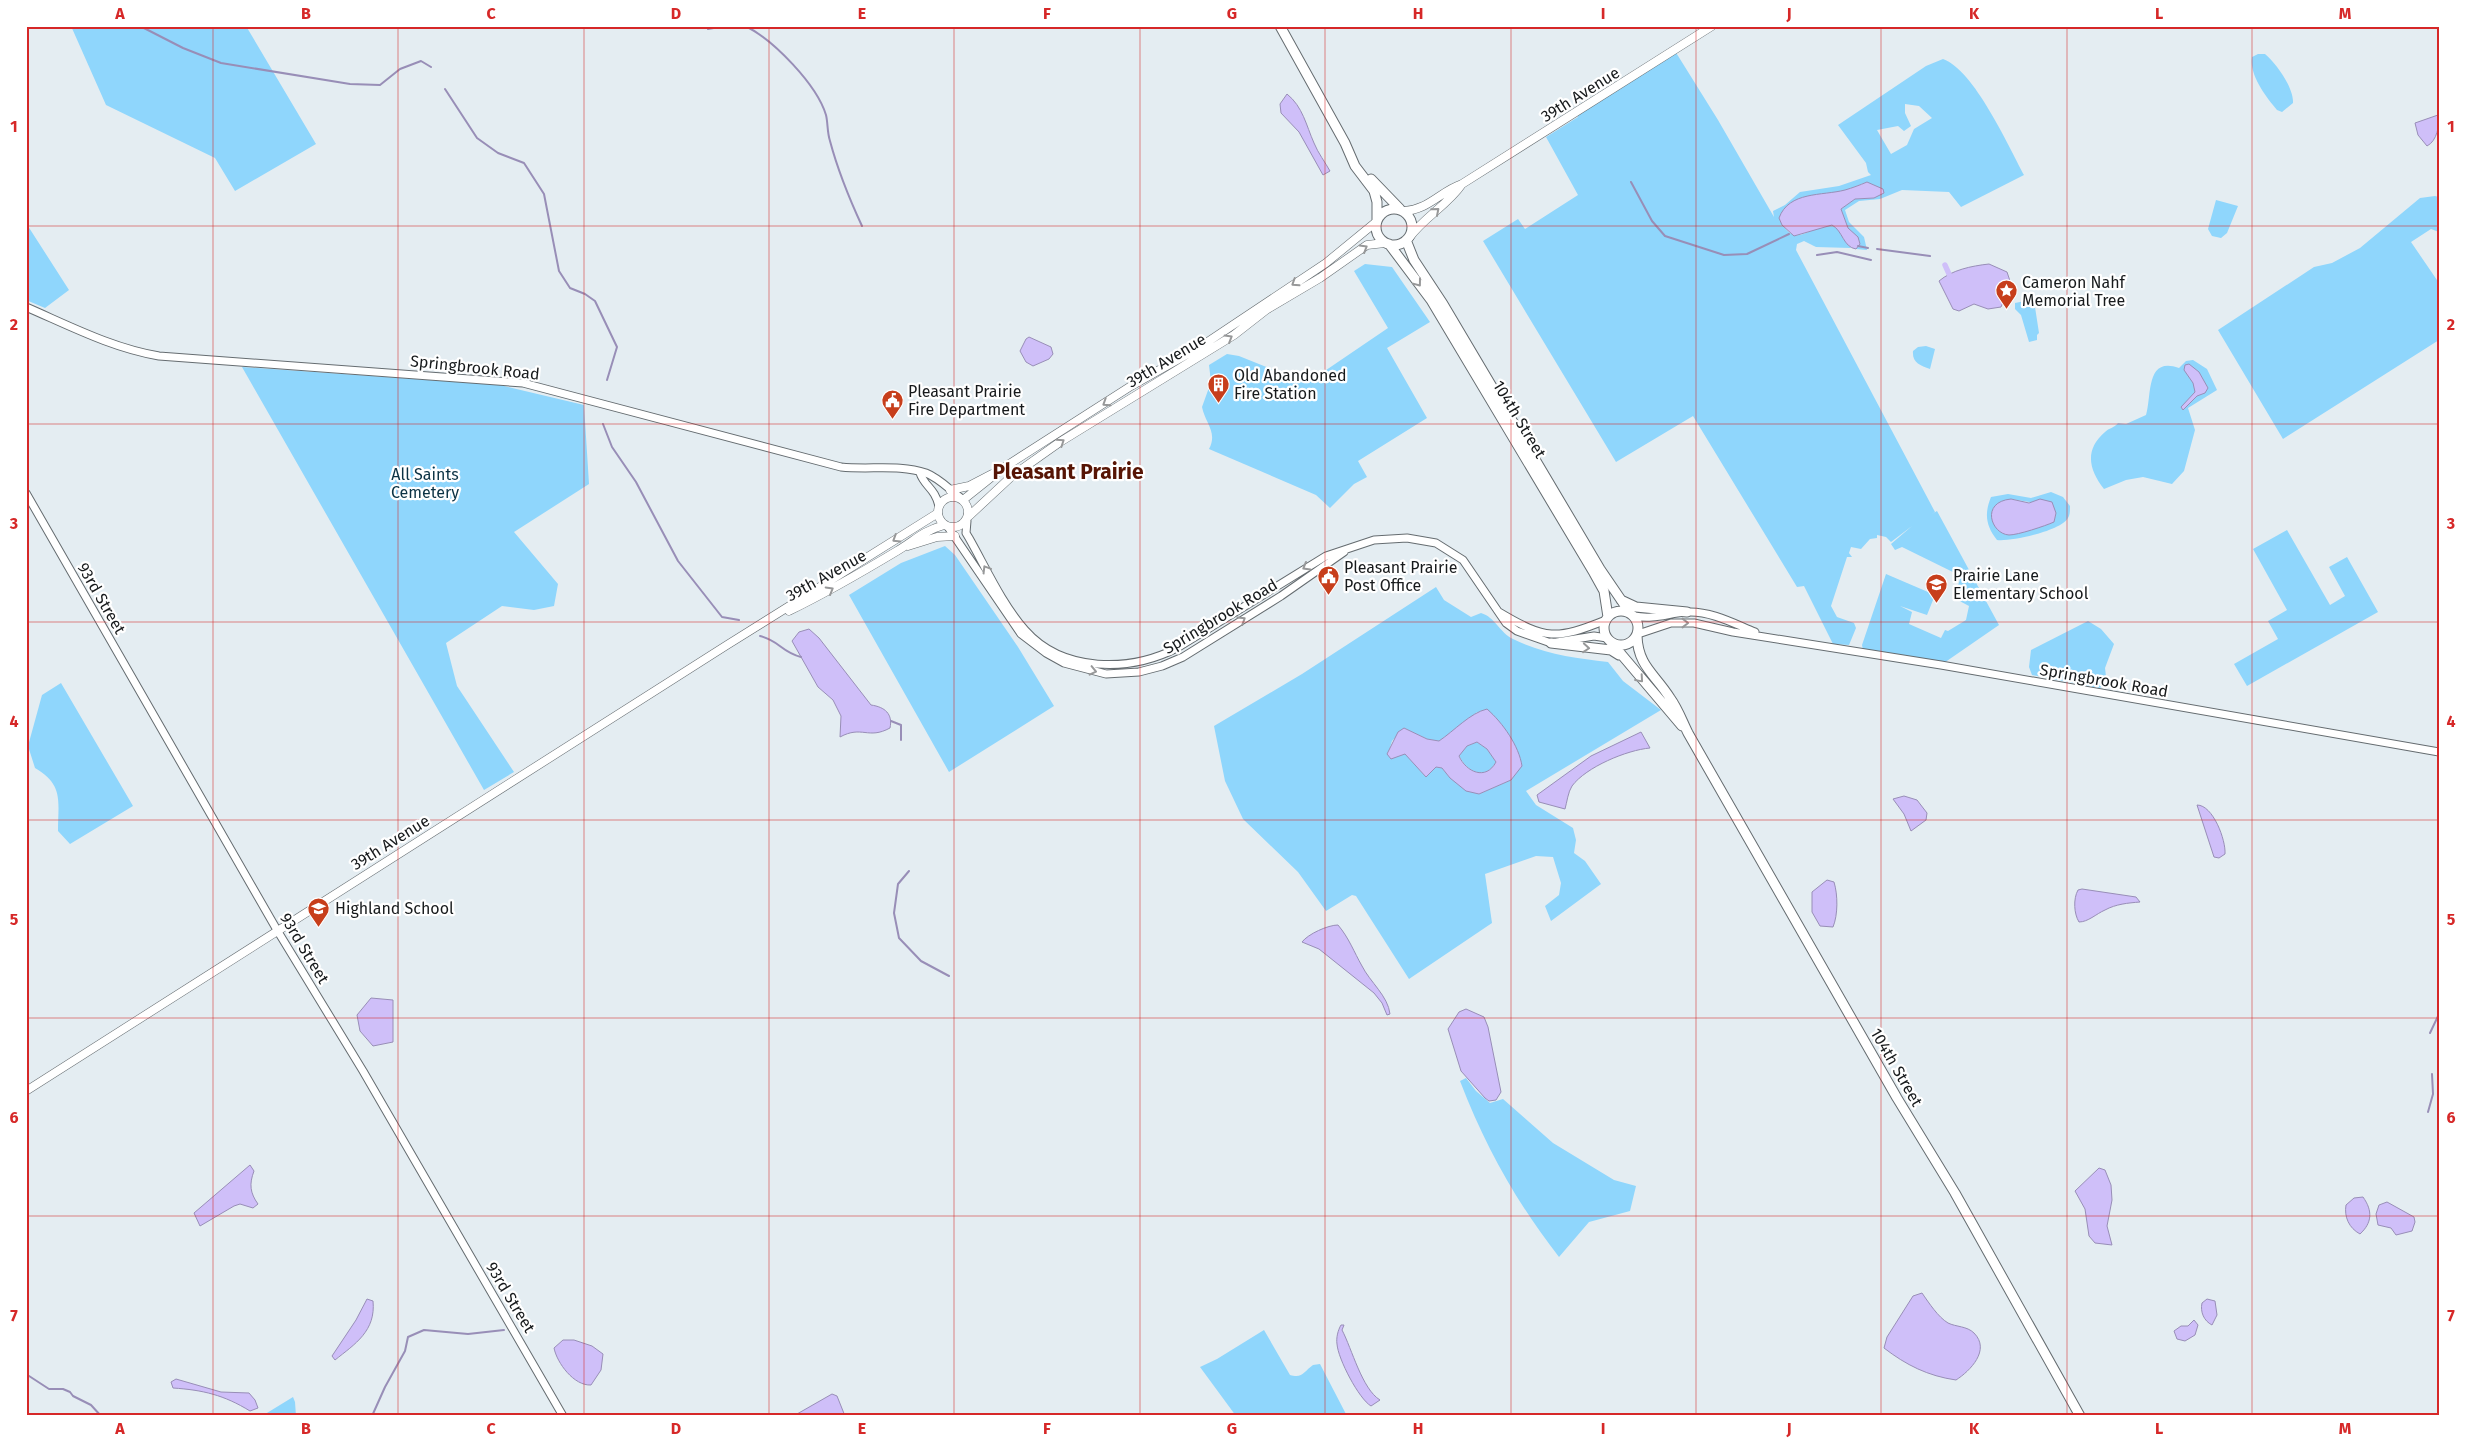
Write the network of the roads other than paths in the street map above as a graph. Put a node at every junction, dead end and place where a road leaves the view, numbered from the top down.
1 (1280, 26) edge
2 (1712, 26) edge
3 (1345, 143) junction
4 (1462, 184) junction
5 (1402, 210) junction
6 (1377, 221) junction
7 (1408, 239) junction
8 (1387, 243) junction
9 (1315, 270) junction
10 (1320, 278) junction
11 (26, 308) edge
12 (1003, 468) junction
13 (920, 473) junction
14 (950, 490) junction
15 (26, 493) edge
16 (962, 499) junction
17 (939, 510) junction
18 (968, 518) junction
19 (946, 526) junction
20 (955, 536) junction
21 (904, 547) junction
22 (1351, 548) junction
23 (1622, 600) junction
24 (1496, 611) junction
25 (1687, 612) junction
26 (1632, 614) junction
27 (770, 618) junction
28 (1607, 618) junction
29 (1637, 635) junction
30 (1765, 636) junction
31 (1609, 639) junction
32 (1551, 643) junction
33 (1620, 655) junction
34 (1688, 733) junction
35 (2439, 752) edge
36 (277, 930) junction
37 (26, 1091) edge
38 (563, 1416) edge
39 (2080, 1416) edge

1 - 3 main road
2 - 4 main road, 39th Avenue
3 - 5 main road
3 - 6 main road
4 - 5 main road, 39th Avenue
7 -> 4 main road, 39th Avenue
5 - 6 main road
5 - 7 main road
6 - 8 main road
6 - 9 main road, 39th Avenue
7 - 8 main road
7 - 23 main road, 104th Street
10 -> 8 main road, 39th Avenue
8 -> 28 main road, 104th Street
9 - 10 main road
9 -> 12 main road, 39th Avenue
18 -> 10 main road, 39th Avenue
11 - 13 street, Springbrook Road
12 - 14 main road
12 - 16 main road, 39th Avenue
13 - 14 street, Springbrook Road
13 - 17 street
14 - 16 street, Springbrook Road
15 - 36 street, 93rd Street
16 - 17 main road
16 - 18 main road
17 - 19 main road
17 -> 27 main road, 39th Avenue
18 - 19 main road
22 -> 18 street, Springbrook Road
19 - 20 street, Springbrook Road
19 - 21 main road, 39th Avenue
20 - 21 main road
20 -> 22 street, Springbrook Road
27 -> 21 main road, 39th Avenue
22 - 24 street, Springbrook Road
23 - 25 main road
23 - 26 main road, 104th Street
24 - 28 street, Springbrook Road
24 - 32 street, Springbrook Road
25 - 26 street, Springbrook Road
25 - 30 street, Springbrook Road
26 - 28 main road
26 - 29 main road
27 - 36 main road, 39th Avenue
28 - 31 main road
29 -> 30 street, Springbrook Road
29 - 31 main road
29 - 34 main road, 104th Street
30 - 35 street, Springbrook Road
31 - 32 street, Springbrook Road
31 - 33 main road, 104th Street
32 -> 33 main road
33 -> 34 main road, 104th Street
34 - 39 main road, 104th Street
36 - 37 main road, 39th Avenue
36 - 38 street, 93rd Street

